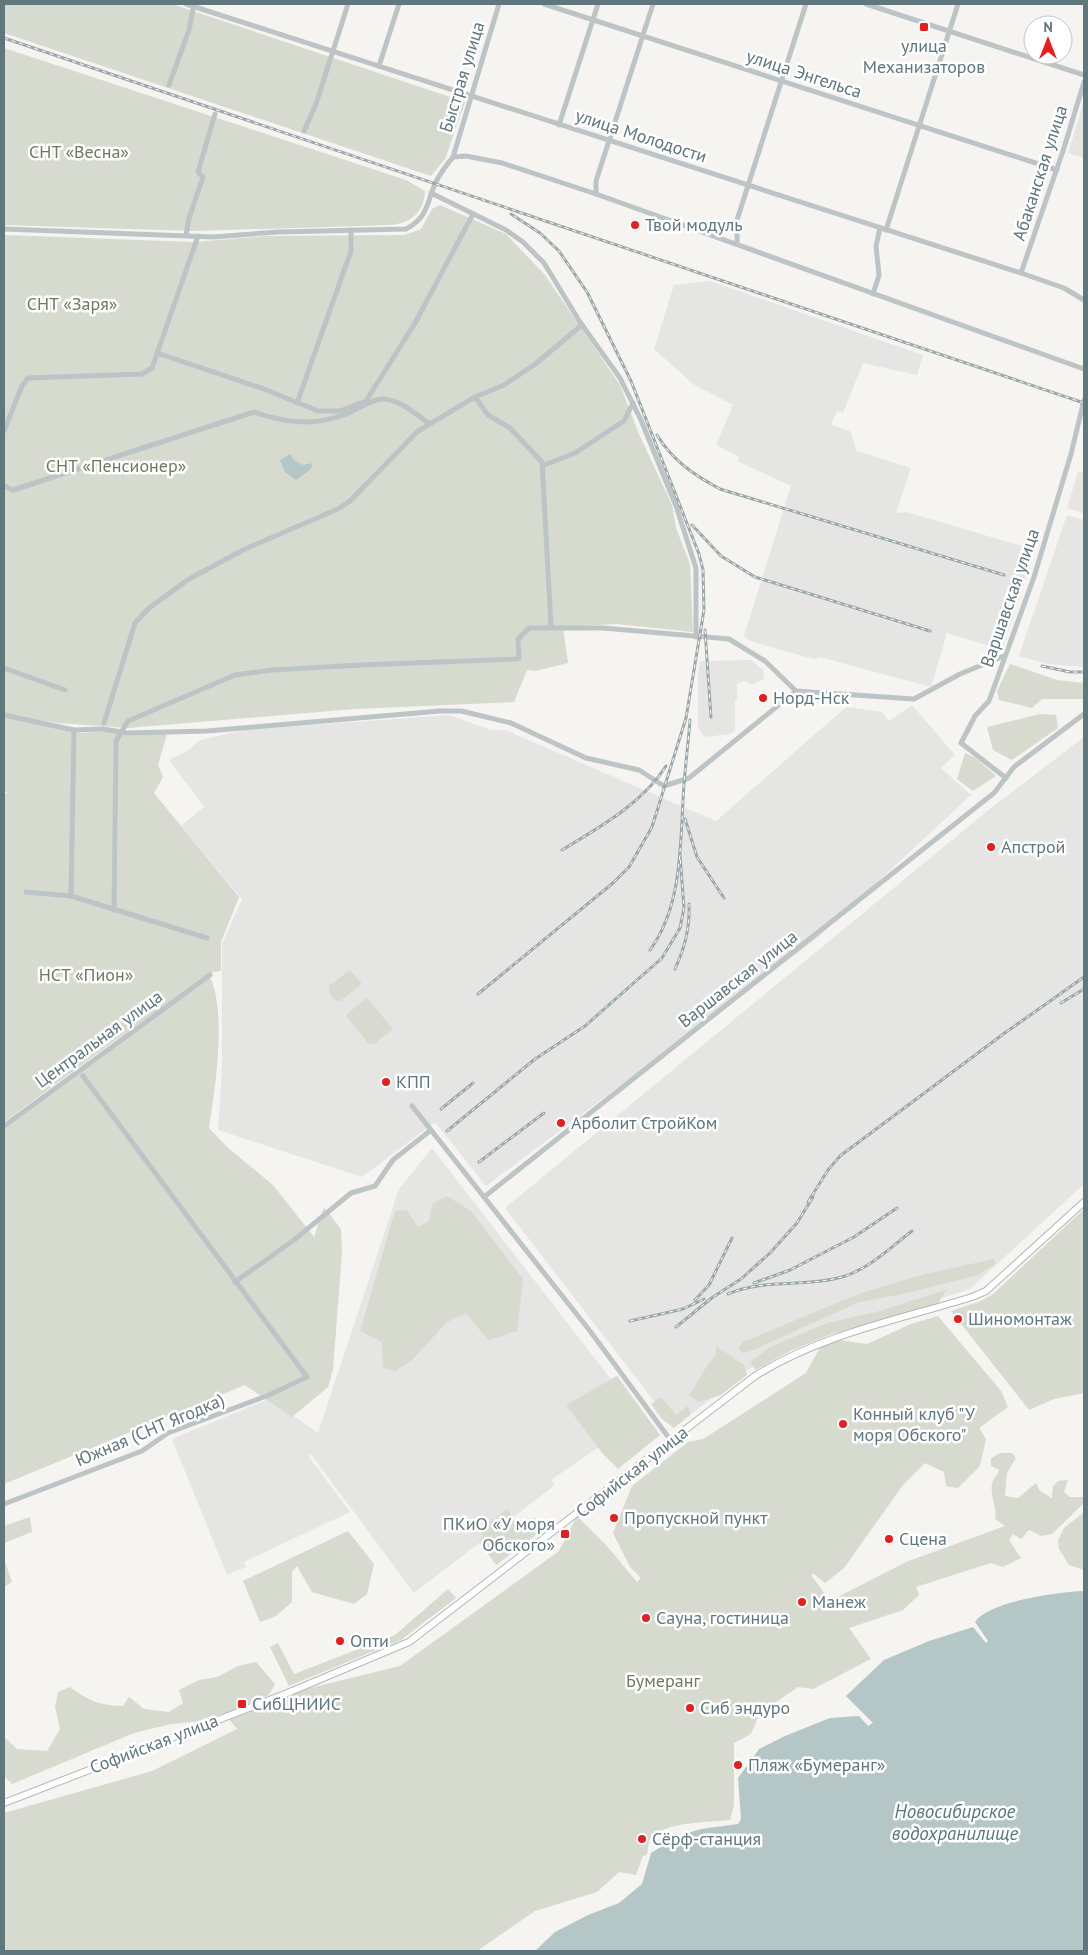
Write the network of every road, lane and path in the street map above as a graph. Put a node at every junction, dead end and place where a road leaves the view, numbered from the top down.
1 (186, 4) edge
2 (348, 4) edge
3 (399, 4) edge
4 (499, 4) edge
5 (544, 4) edge
6 (598, 4) edge
7 (653, 4) edge
8 (806, 4) edge
9 (866, 4) edge
10 (958, 4) edge
11 (194, 5) edge
12 (593, 20) junction
13 (949, 31) junction
14 (642, 36) junction
15 (333, 51) junction
16 (378, 66) junction
17 (1084, 75) edge
18 (781, 81) junction
19 (1084, 82) edge
20 (169, 86) dead end
21 (470, 96) junction
22 (215, 114) dead end
23 (559, 125) junction
24 (919, 125) junction
25 (304, 131) dead end
26 (609, 141) junction
27 (453, 157) junction
28 (1056, 170) junction
29 (747, 185) junction
30 (432, 193) junction
31 (596, 194) junction
32 (473, 214) junction
33 (4, 229) edge
34 (883, 229) junction
35 (350, 230) junction
36 (186, 235) junction
37 (198, 236) junction
38 (737, 244) junction
39 (1021, 273) junction
40 (873, 294) junction
41 (1084, 300) edge
42 (582, 324) junction
43 (157, 353) junction
44 (1084, 369) edge
45 (475, 397) junction
46 (1084, 400) edge
47 (298, 403) junction
48 (633, 403) junction
49 (428, 423) junction
50 (4, 431) edge
51 (542, 466) junction
52 (4, 486) edge
53 (550, 626) junction
54 (696, 636) junction
55 (1004, 656) junction
56 (4, 668) edge
57 (65, 690) dead end
58 (796, 691) junction
59 (1084, 714) edge
60 (4, 715) edge
61 (104, 723) dead end
62 (74, 730) junction
63 (121, 731) junction
64 (1006, 778) junction
65 (26, 892) dead end
66 (71, 896) junction
67 (114, 910) junction
68 (207, 938) dead end
69 (210, 975) dead end
70 (83, 1076) dead end
71 (412, 1106) dead end
72 (4, 1126) edge
73 (431, 1130) junction
74 (484, 1197) junction
75 (1084, 1202) edge
76 (235, 1282) junction
77 (672, 1442) junction
78 (4, 1504) edge
79 (4, 1803) edge

1 - 11 street, улица Молодости
2 - 15 street
3 - 16 street
4 - 21 street, Быстрая улица
5 - 12 street, улица Энгельса
6 - 12 street
7 - 14 street
8 - 18 street
9 - 13 street
10 - 13 street
11 - 15 street, улица Молодости
11 - 20 street
12 - 14 street, улица Энгельса
12 - 23 street
13 - 17 street
13 - 24 street
14 - 18 street, улица Энгельса
14 - 26 street
15 - 16 street, улица Молодости
15 - 25 street
16 - 21 street, улица Молодости
18 - 24 street, улица Энгельса
18 - 29 street
19 - 28 street, Абаканская улица
21 - 23 street, улица Молодости
21 - 27 street, Быстрая улица
22 - 36 street
23 - 26 street, улица Молодости
24 - 28 street, улица Энгельса
24 - 34 street
26 - 29 street, улица Молодости
26 - 31 street
27 - 30 street, Быстрая улица
27 - 31 street
28 - 39 street, Абаканская улица
29 - 34 street, улица Молодости
29 - 38 street
30 - 32 street
30 - 35 street, Быстрая улица
31 - 38 street
32 - 42 street
32 - 47 street
33 - 36 street, Быстрая улица
34 - 39 street, улица Молодости
34 - 40 street
35 - 37 street, Быстрая улица
35 - 47 street
36 - 37 street, Быстрая улица
37 - 43 street
38 - 40 street
39 - 41 street, улица Молодости
40 - 44 street
42 - 45 street
42 - 48 street
43 - 47 street
43 - 50 street
45 - 49 street
45 - 51 street
46 - 55 street, Варшавская улица
48 - 51 street
48 - 54 street
49 - 52 street
49 - 61 street
51 - 53 street
53 - 54 street
53 - 63 street
54 - 58 street
55 - 58 street
55 - 64 street, Варшавская улица
56 - 57 street
58 - 63 street
59 - 64 street, Варшавская улица
60 - 62 street
62 - 63 street
62 - 66 street
63 - 67 street
64 - 74 street, Варшавская улица
65 - 66 street
66 - 67 street
67 - 68 street
69 - 72 street, Центральная улица
70 - 76 street
71 - 73 street
73 - 74 street
73 - 76 street
74 - 77 street
75 - 77 main road, Софийская улица
76 - 78 street, Южная (СНТ Ягодка)
77 - 79 main road, Софийская улица

